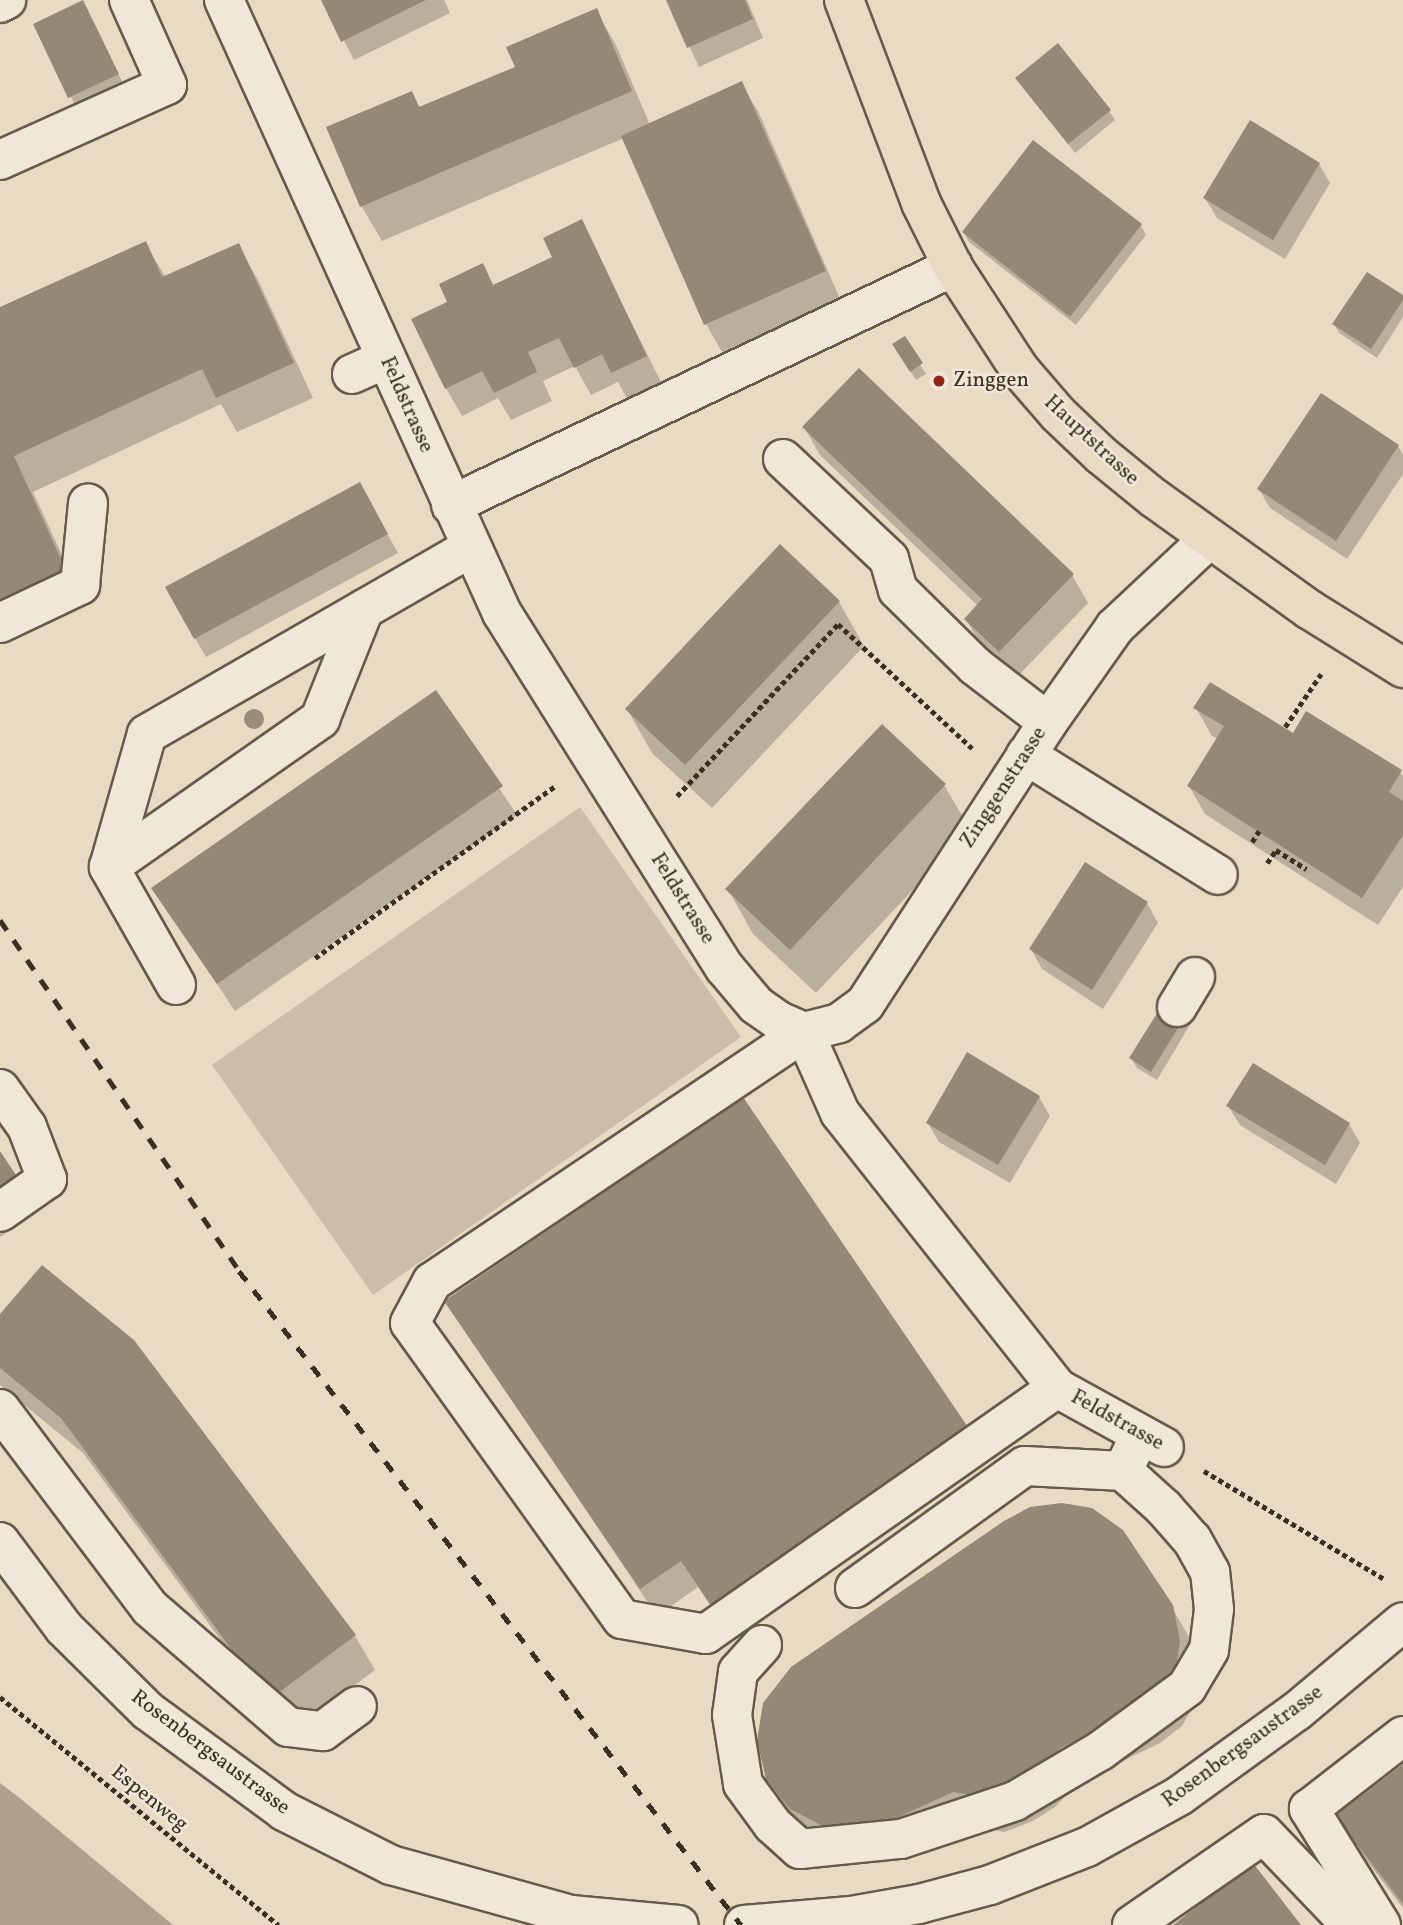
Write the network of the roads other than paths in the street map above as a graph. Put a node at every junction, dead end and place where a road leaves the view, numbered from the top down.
1 (6, 0) edge
2 (129, 0) edge
3 (224, 0) edge
4 (844, 0) edge
5 (0, 3) edge
6 (0, 160) edge
7 (953, 267) junction
8 (783, 459) dead end
9 (88, 503) dead end
10 (452, 505) junction
11 (1209, 539) junction
12 (471, 548) junction
13 (364, 609) junction
14 (0, 623) edge
15 (1403, 668) edge
16 (1048, 722) junction
17 (1018, 768) junction
18 (109, 867) junction
19 (1218, 875) dead end
20 (176, 985) dead end
21 (804, 1032) junction
22 (0, 1089) edge
23 (0, 1212) edge
24 (1057, 1388) junction
25 (0, 1409) edge
26 (1123, 1471) junction
27 (0, 1542) edge
28 (855, 1588) dead end
29 (1403, 1622) edge
30 (762, 1645) dead end
31 (357, 1706) dead end
32 (1403, 1737) edge
33 (679, 1925) edge
34 (744, 1925) edge
35 (1132, 1925) edge
36 (1351, 1925) edge
37 (1381, 1925) edge

1 - 5 street
2 - 6 street
3 - 10 street, Feldstrasse
4 - 7 main road, Hauptstrasse
7 - 10 street
7 - 11 main road, Hauptstrasse
8 - 16 street
9 - 14 street
10 - 12 street, Feldstrasse
11 - 15 main road, Hauptstrasse
11 - 16 street, Zinggenstrasse
12 - 13 street
12 - 21 street, Feldstrasse
13 - 18 street
13 - 18 street
16 - 17 street, Zinggenstrasse
17 - 19 street
17 - 21 street, Zinggenstrasse
18 - 20 street
21 - 24 street, Feldstrasse
21 - 24 street, Zinggenstrasse
22 - 23 street
24 - 26 street, Feldstrasse
25 - 31 street
26 - 28 street
26 - 30 street
27 - 33 street, Rosenbergsaustrasse
29 - 34 street, Rosenbergsaustrasse
32 - 37 street
35 - 36 street

